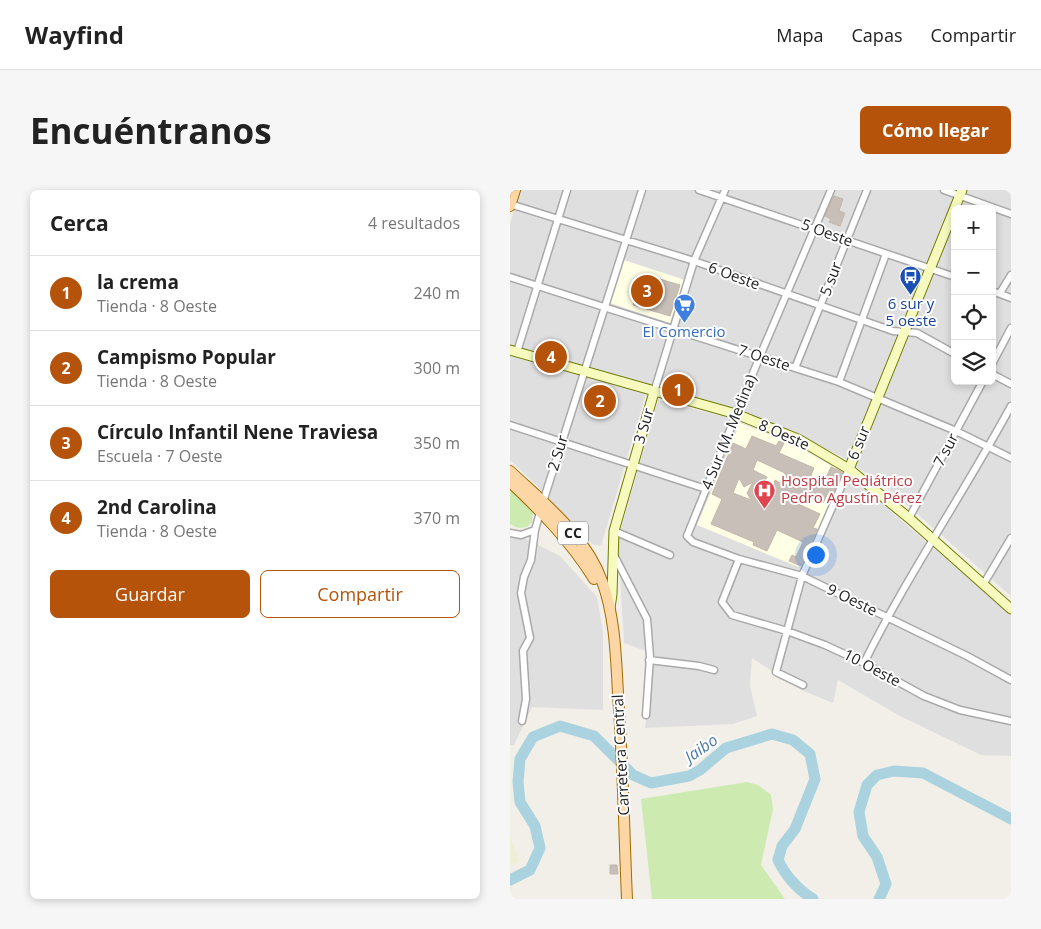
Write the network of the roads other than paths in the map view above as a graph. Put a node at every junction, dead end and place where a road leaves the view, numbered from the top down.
1 (515, 190) edge
2 (567, 190) edge
3 (642, 190) edge
4 (699, 190) edge
5 (725, 190) edge
6 (830, 190) edge
7 (867, 190) edge
8 (944, 190) edge
9 (961, 193) edge
10 (721, 198) junction
11 (510, 204) edge
12 (1011, 214) edge
13 (558, 218) junction
14 (814, 228) junction
15 (626, 239) junction
16 (846, 240) junction
17 (886, 254) junction
18 (694, 261) junction
19 (930, 268) junction
20 (1011, 275) edge
21 (951, 276) edge
22 (510, 277) edge
23 (537, 286) junction
24 (996, 292) edge
25 (1000, 294) junction
26 (786, 295) junction
27 (1011, 298) edge
28 (821, 306) junction
29 (604, 307) junction
30 (862, 320) junction
31 (1011, 328) edge
32 (673, 329) junction
33 (904, 331) junction
34 (513, 351) edge
35 (951, 352) edge
36 (760, 356) junction
37 (996, 356) edge
38 (795, 368) junction
39 (584, 371) junction
40 (996, 376) edge
41 (839, 382) junction
42 (1011, 384) edge
43 (981, 385) edge
44 (654, 392) junction
45 (878, 397) junction
46 (1011, 406) edge
47 (736, 414) junction
48 (510, 425) edge
49 (956, 431) junction
50 (562, 442) junction
51 (988, 448) junction
52 (1011, 458) edge
53 (632, 464) junction
54 (849, 468) junction
55 (510, 471) edge
56 (510, 482) edge
57 (706, 489) junction
58 (541, 506) junction
59 (909, 518) junction
60 (535, 530) junction
61 (614, 531) junction
62 (510, 533) edge
63 (687, 536) joint
64 (1011, 538) edge
65 (933, 539) junction
66 (613, 554) junction
67 (670, 555) dead end
68 (739, 559) junction
69 (802, 576) junction
70 (983, 585) junction
71 (1011, 609) edge
72 (609, 612) junction
73 (887, 617) junction
74 (787, 631) junction
75 (650, 660) junction
76 (864, 663) junction
77 (714, 670) dead end
78 (1011, 680) edge
79 (803, 685) dead end
80 (646, 715) dead end
81 (522, 721) dead end
82 (1011, 721) edge
83 (627, 899) edge

1 - 11 main road
2 - 13 street
3 - 15 street, 2 Sur
4 - 10 street, 5 Oeste
5 - 10 street, 3 Sur
6 - 14 street, 4 Sur (M. Medina)
7 - 16 street, 5 sur
8 - 9 street
9 - 12 street
9 - 19 main road, 6 sur
10 - 14 street, 5 Oeste
10 - 18 street, 3 Sur
11 - 13 street, 6 Oeste
13 - 15 street, 6 Oeste
13 - 23 street
14 - 16 street, 5 Oeste
14 - 26 street, 4 Sur (M. Medina)
15 - 18 street, 6 Oeste
15 - 29 street, 2 Sur
16 - 17 street, 5 Oeste
16 - 28 street, 5 sur
17 - 19 street, 5 Oeste
17 - 30 street
18 - 26 street, 6 Oeste
18 - 32 street, 3 Sur
19 - 21 street, 5 Oeste
19 - 33 main road, 6 sur
20 - 25 street
22 - 23 street, 7 Oeste
23 - 29 street, 7 Oeste
23 - 34 street
24 - 25 street
25 - 27 street
26 - 28 street, 6 Oeste
26 - 36 street, 4 Sur (M. Medina)
28 - 30 street, 6 Oeste
28 - 38 street, 5 sur
29 - 32 street, 7 Oeste
29 - 39 street, 2 Sur
30 - 33 street, 6 Oeste
30 - 41 street
31 - 37 street
32 - 36 street, 7 Oeste
32 - 44 street, 3 Sur
33 - 35 street, 6 Oeste
33 - 45 main road, 6 sur
34 - 39 main road, 8 Oeste
36 - 38 street, 7 Oeste
36 - 47 street, 4 Sur (M. Medina)
38 - 41 street, 7 Oeste
39 - 44 main road, 8 Oeste
39 - 50 street, 2 Sur
40 - 42 street
41 - 45 street, 7 Oeste
43 - 49 street, 7 sur
44 - 47 main road, 8 Oeste
44 - 53 main road, 3 Sur
45 - 49 street, 7 Oeste
45 - 54 main road, 6 sur
46 - 51 street
47 - 54 main road, 8 Oeste
47 - 57 street, 4 Sur (M. Medina)
48 - 50 street
49 - 51 street, 7 Oeste
49 - 59 street, 7 sur
50 - 53 street
50 - 58 street, 2 Sur
51 - 52 street, 7 Oeste
51 - 65 street
53 - 57 street
53 - 61 main road, 3 Sur
54 - 59 main road, 8 Oeste
54 - 69 street, 6 sur
55 - 58 main road, Carretera Central / CC
56 - 58 main road, Carretera Central / CC
57 - 63 street, 4 Sur (M. Medina)
58 - 60 street, 2 Sur
58 - 72 main road, Carretera Central / CC
59 - 65 main road, 8 Oeste
60 - 62 street
60 - 81 street, 2 Sur
61 - 66 main road, 3 Sur
61 - 67 street
63 - 68 street, 9 Oeste
64 - 70 street
65 - 70 main road, 8 Oeste
65 - 73 street
66 - 72 main road, 3 Sur
66 - 75 street
68 - 69 street, 9 Oeste
68 - 74 street, 10 Oeste
69 - 73 street, 9 Oeste
69 - 74 street, 6 sur
70 - 71 main road, 8 Oeste
72 - 83 main road, Carretera Central / CC
73 - 76 street
73 - 78 street, 9 Oeste
74 - 76 street, 10 Oeste
74 - 79 street, 6 sur
75 - 77 street
75 - 80 street
76 - 82 street, 10 Oeste

